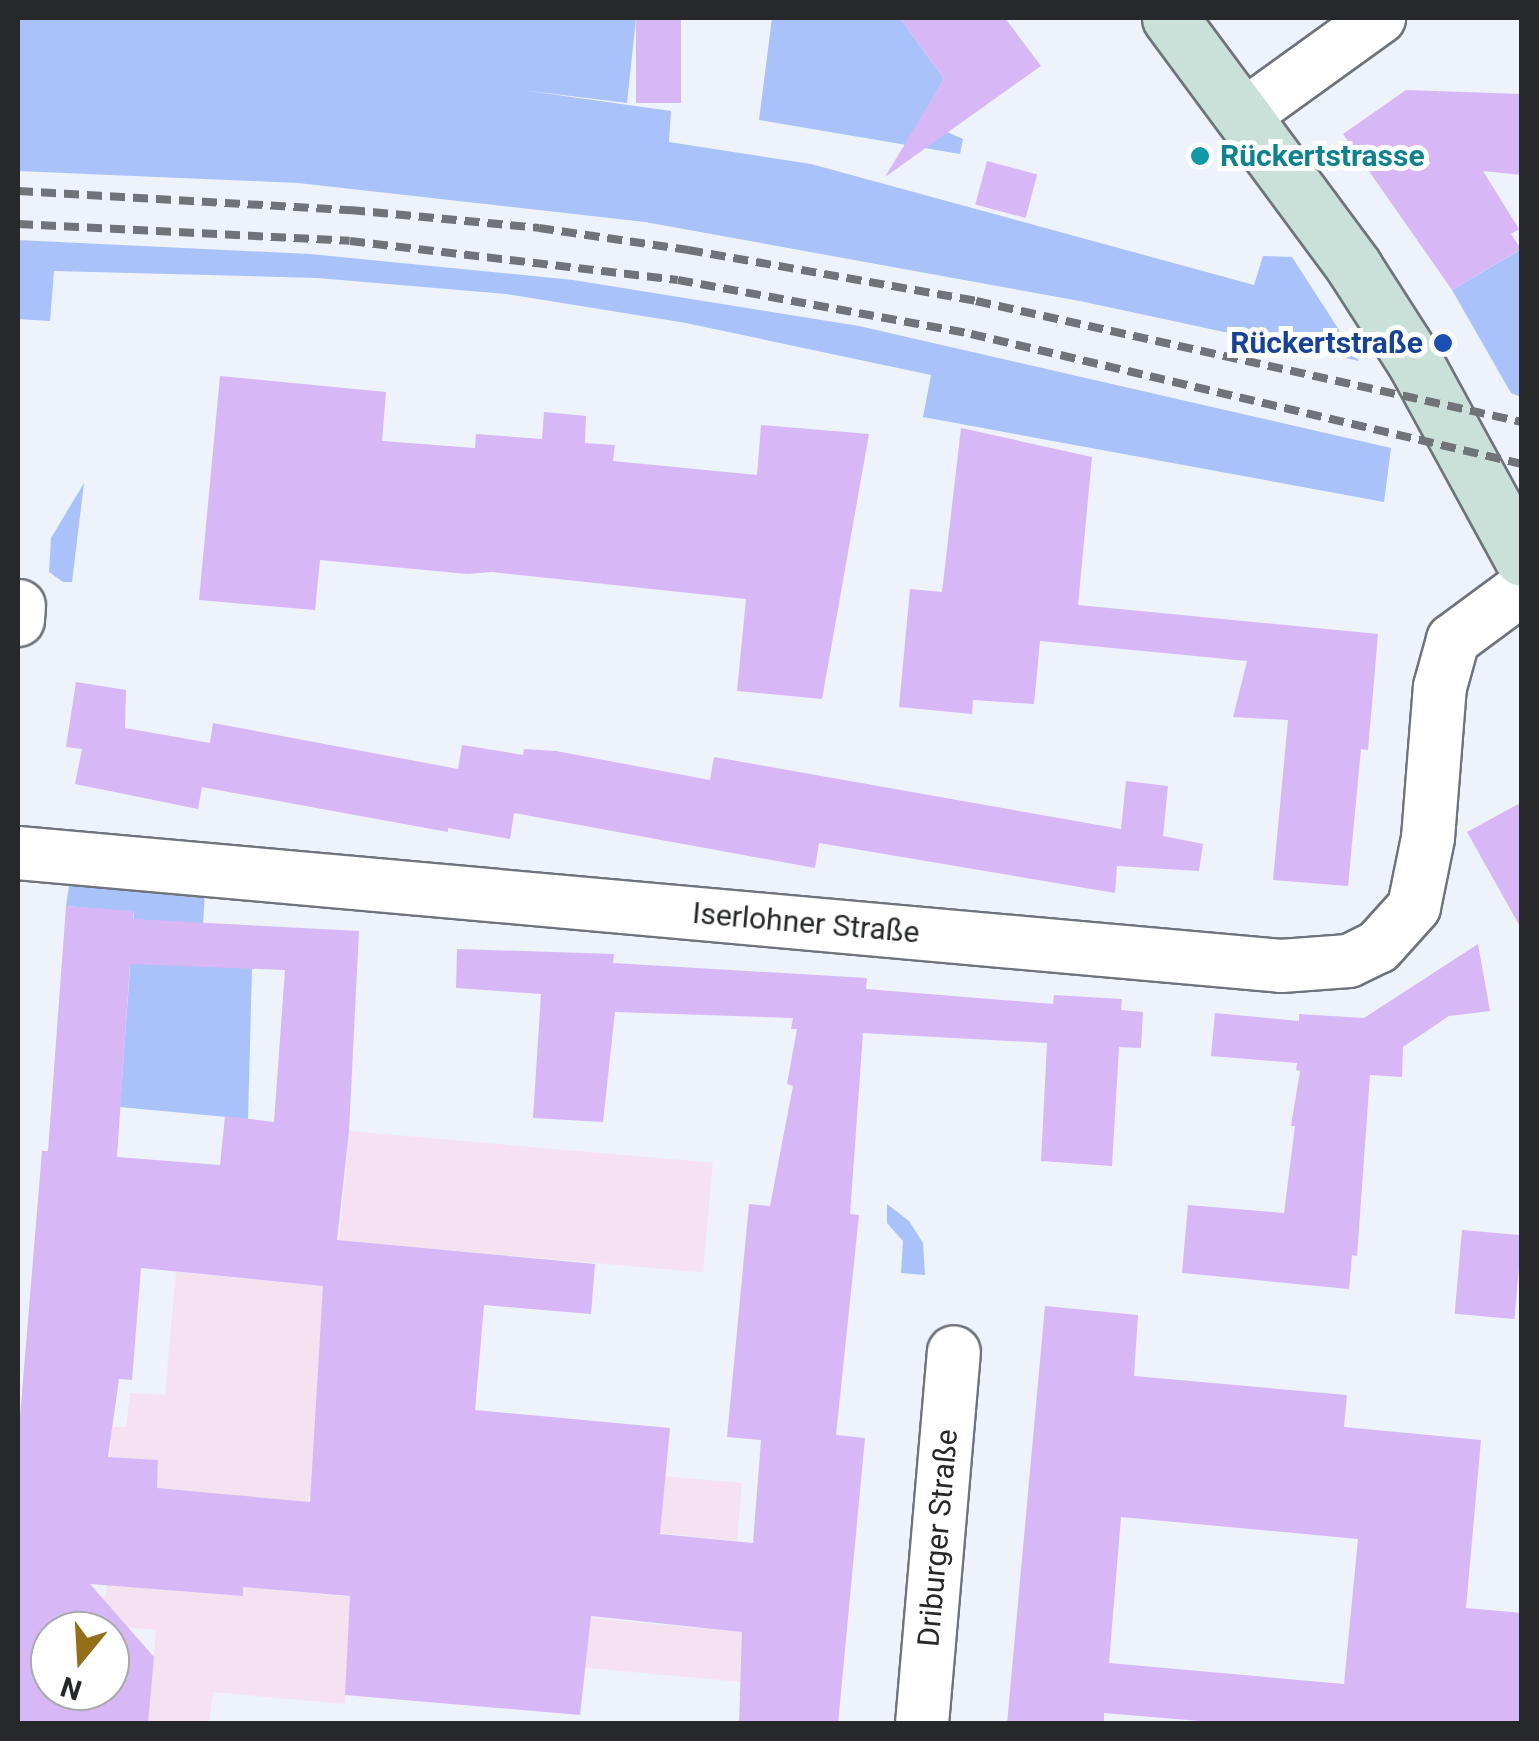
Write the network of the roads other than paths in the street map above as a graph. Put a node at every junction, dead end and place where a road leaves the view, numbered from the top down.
1 (1170, 18) edge
2 (1379, 18) edge
3 (1243, 116) junction
4 (1522, 558) edge
5 (1522, 589) edge
6 (19, 606) edge
7 (18, 620) edge
8 (18, 853) edge
9 (954, 1352) dead end
10 (922, 1724) edge

1 - 3 main road
2 - 3 street
3 - 4 main road
5 - 8 street, Iserlohner Straße
6 - 7 street
9 - 10 street, Driburger Straße

